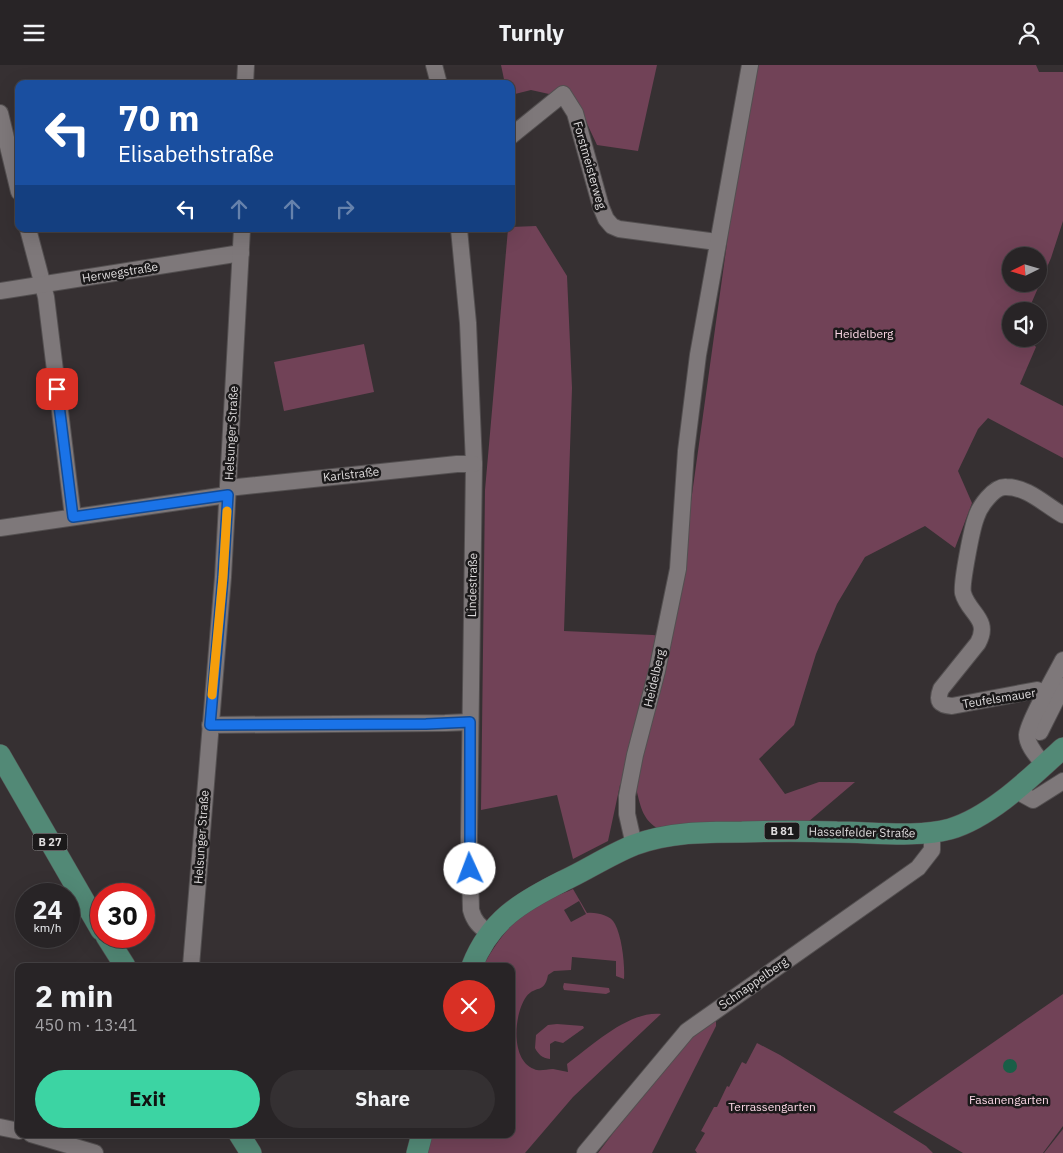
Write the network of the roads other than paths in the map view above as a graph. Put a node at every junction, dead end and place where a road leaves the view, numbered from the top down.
1 (246, 65) edge
2 (434, 65) edge
3 (750, 65) edge
4 (245, 80) edge
5 (438, 80) edge
6 (0, 113) edge
7 (515, 133) edge
8 (15, 175) edge
9 (29, 232) edge
10 (242, 232) edge
11 (459, 232) edge
12 (717, 242) junction
13 (241, 253) junction
14 (42, 284) junction
15 (0, 291) edge
16 (474, 464) junction
17 (228, 491) junction
18 (1063, 515) edge
19 (73, 517) junction
20 (0, 528) edge
21 (1063, 660) edge
22 (1063, 686) edge
23 (1045, 694) junction
24 (470, 722) junction
25 (210, 725) junction
26 (1031, 747) junction
27 (1063, 748) edge
28 (0, 755) edge
29 (1044, 765) junction
30 (1063, 781) edge
31 (1015, 790) junction
32 (932, 833) junction
33 (634, 845) junction
34 (90, 911) edge
35 (489, 933) junction
36 (114, 948) edge
37 (123, 963) edge
38 (191, 963) edge
39 (473, 963) edge
40 (0, 1127) edge
41 (15, 1130) edge
42 (45, 1138) edge
43 (242, 1138) edge
44 (421, 1138) edge
45 (95, 1153) edge
46 (251, 1153) edge
47 (417, 1153) edge
48 (585, 1153) edge

1 - 4 street
2 - 5 street
3 - 12 street, Heidelberg
6 - 8 street
7 - 12 street, Forstmeisterweg
9 - 14 street
10 - 13 street, Helsunger Straße
11 - 16 street, Lindestraße
12 - 33 street, Heidelberg
13 - 14 street, Herwegstraße
13 - 17 street, Helsunger Straße
14 - 15 street, Herwegstraße
14 - 19 street
16 - 17 street, Karlstraße
16 - 24 street, Lindestraße
17 - 19 street, Karlstraße
17 - 25 street, Helsunger Straße
18 - 23 street, Teufelsmauer
19 - 20 street, Karlstraße
21 - 23 street, Teufelsmauer
22 - 26 street
23 - 26 street, Teufelsmauer
24 - 25 street
24 - 35 street, Lindestraße
25 - 38 street, Helsunger Straße
26 - 29 street
27 - 29 main road, Hasselfelder Straße / B 81
28 - 34 main road, B 27
29 - 31 main road, Hasselfelder Straße / B 81
30 - 31 street
31 - 32 main road, Hasselfelder Straße / B 81
32 - 33 main road, Hasselfelder Straße / B 81
32 - 48 street, Schnappelberg
33 - 35 main road, Hasselfelder Straße / B 81
35 - 39 main road, Hasselfelder Straße / B 81
36 - 37 main road
40 - 41 street
42 - 45 street
43 - 46 main road
44 - 47 main road

